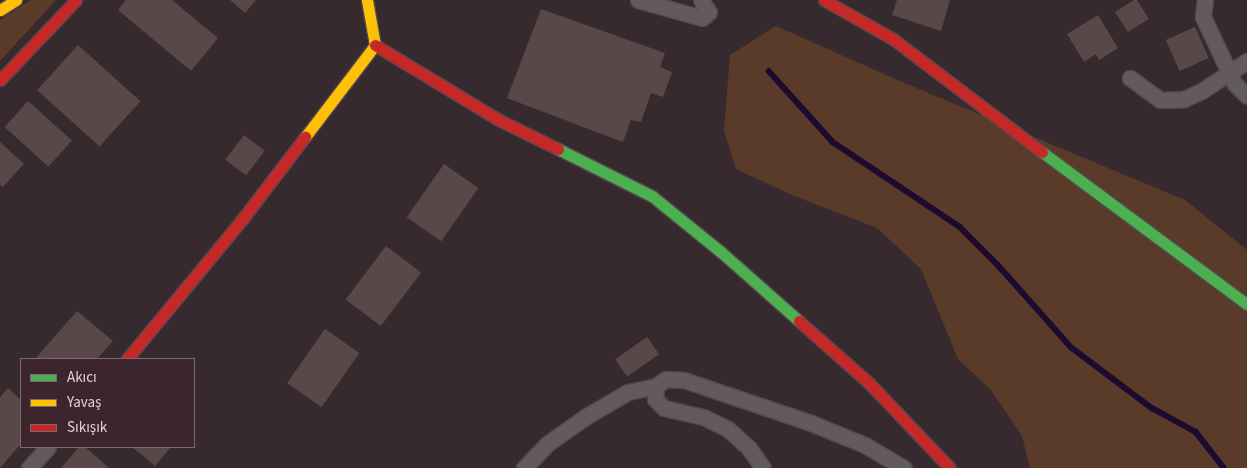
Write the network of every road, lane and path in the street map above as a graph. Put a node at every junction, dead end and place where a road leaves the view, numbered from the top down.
1 (16, 0) edge
2 (76, 0) edge
3 (367, 0) edge
4 (638, 0) edge
5 (701, 0) edge
6 (824, 0) edge
7 (1205, 0) edge
8 (0, 10) edge
9 (375, 45) junction
10 (1247, 61) edge
11 (1229, 71) junction
12 (1130, 78) dead end
13 (0, 80) edge
14 (1247, 96) edge
15 (1247, 304) edge
16 (128, 358) edge
17 (656, 386) junction
18 (47, 448) edge
19 (29, 468) edge
20 (524, 468) edge
21 (763, 468) edge
22 (904, 468) edge
23 (950, 468) edge

1 - 8 main road
2 - 13 main road
3 - 9 main road
4 - 5 street
6 - 15 main road
7 - 11 street
9 - 16 main road
9 - 23 main road
10 - 11 street
11 - 12 street
11 - 14 street
17 - 20 street
17 - 21 street
17 - 22 street
18 - 19 street

